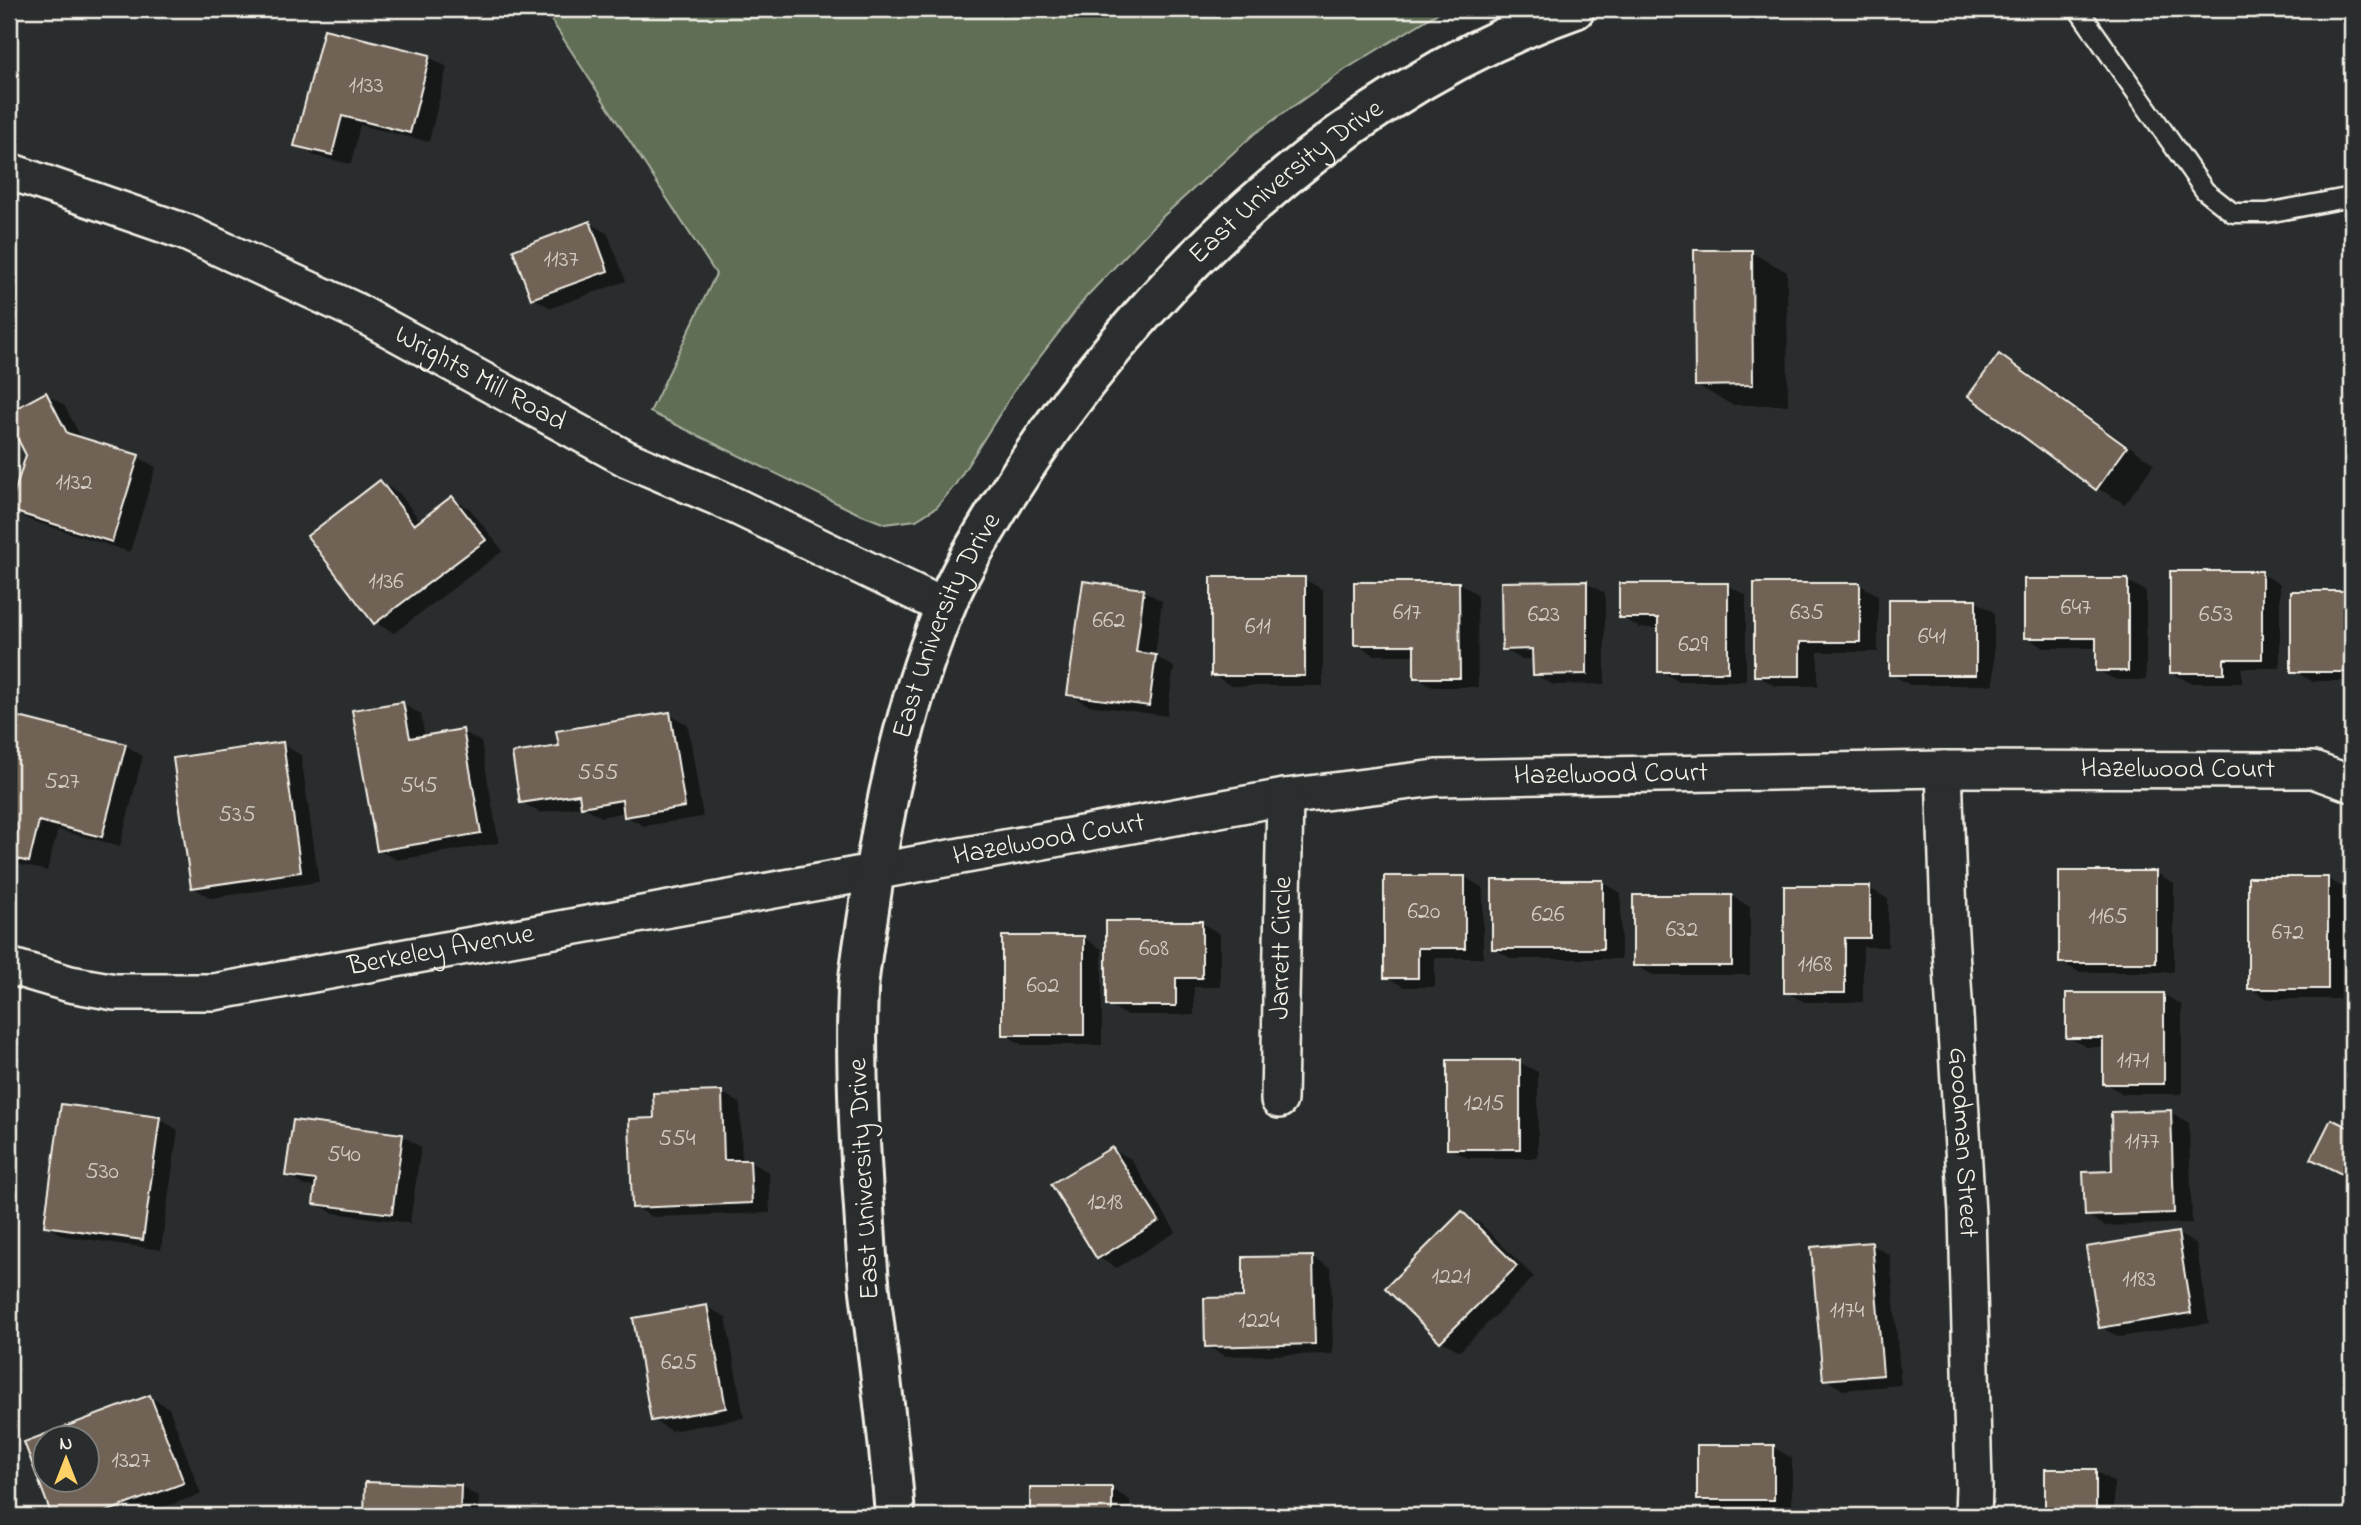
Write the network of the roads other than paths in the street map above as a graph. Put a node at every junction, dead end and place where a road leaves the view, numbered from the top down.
1 (2078, 9) edge
2 (1564, 10) edge
3 (9, 171) edge
4 (2352, 197) edge
5 (945, 607) junction
6 (1944, 769) junction
7 (2352, 784) edge
8 (1285, 797) junction
9 (874, 872) junction
10 (9, 966) edge
11 (1279, 1100) dead end
12 (895, 1516) edge
13 (1973, 1516) edge

1 - 4 lane
2 - 5 main road, East University Drive
3 - 5 street, Wrights Mill Road
5 - 9 main road, East University Drive
6 - 7 street, Hazelwood Court
6 - 8 street, Hazelwood Court
6 - 13 street, Goodman Street
8 - 9 street, Hazelwood Court
8 - 11 street, Jarrett Circle
9 - 10 street, Berkeley Avenue
9 - 12 main road, East University Drive

